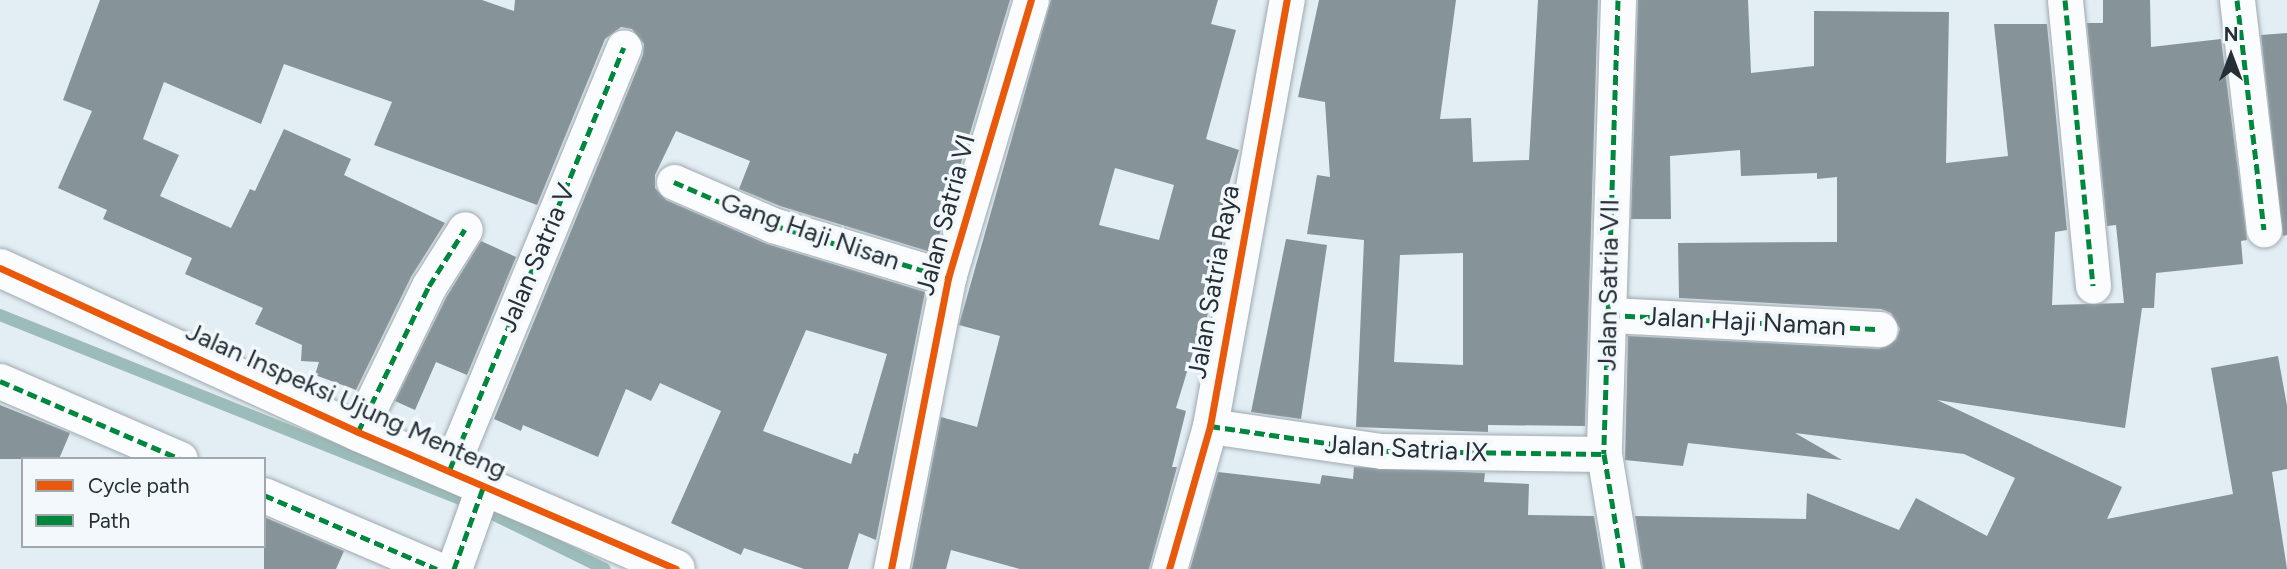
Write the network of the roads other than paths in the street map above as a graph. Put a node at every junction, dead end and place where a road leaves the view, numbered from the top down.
1 (1031, 0) edge
2 (1287, 0) edge
3 (1618, 0) edge
4 (2065, 0) edge
5 (2237, 0) edge
6 (624, 47) dead end
7 (674, 182) dead end
8 (465, 229) dead end
9 (2264, 229) dead end
10 (0, 268) edge
11 (948, 278) junction
12 (2093, 286) dead end
13 (1610, 315) junction
14 (1880, 329) dead end
15 (0, 381) edge
16 (1210, 426) junction
17 (358, 432) junction
18 (1604, 454) junction
19 (175, 457) edge
20 (450, 469) junction
21 (266, 496) edge
22 (480, 498) junction
23 (450, 566) edge
24 (676, 569) edge
25 (891, 569) edge
26 (1168, 569) edge
27 (1623, 569) edge

1 - 11 street, Jalan Satria VI
2 - 16 street, Jalan Satria Raya
3 - 13 street, Jalan Satria VII
4 - 12 street
5 - 9 street
6 - 20 street, Jalan Satria V
7 - 11 street, Gang Haji Nisan
8 - 17 street
10 - 17 street, Jalan Inspeksi Ujung Menteng
11 - 25 street, Jalan Satria VI
13 - 14 street, Jalan Haji Naman
13 - 18 street, Jalan Satria VII
15 - 19 street
16 - 18 street, Jalan Satria IX
16 - 26 street, Jalan Satria Raya
17 - 20 street, Jalan Inspeksi Ujung Menteng
18 - 27 street, Jalan Satria VII
20 - 22 street, Jalan Inspeksi Ujung Menteng
21 - 23 street
22 - 23 street
22 - 24 street, Jalan Inspeksi Ujung Menteng

